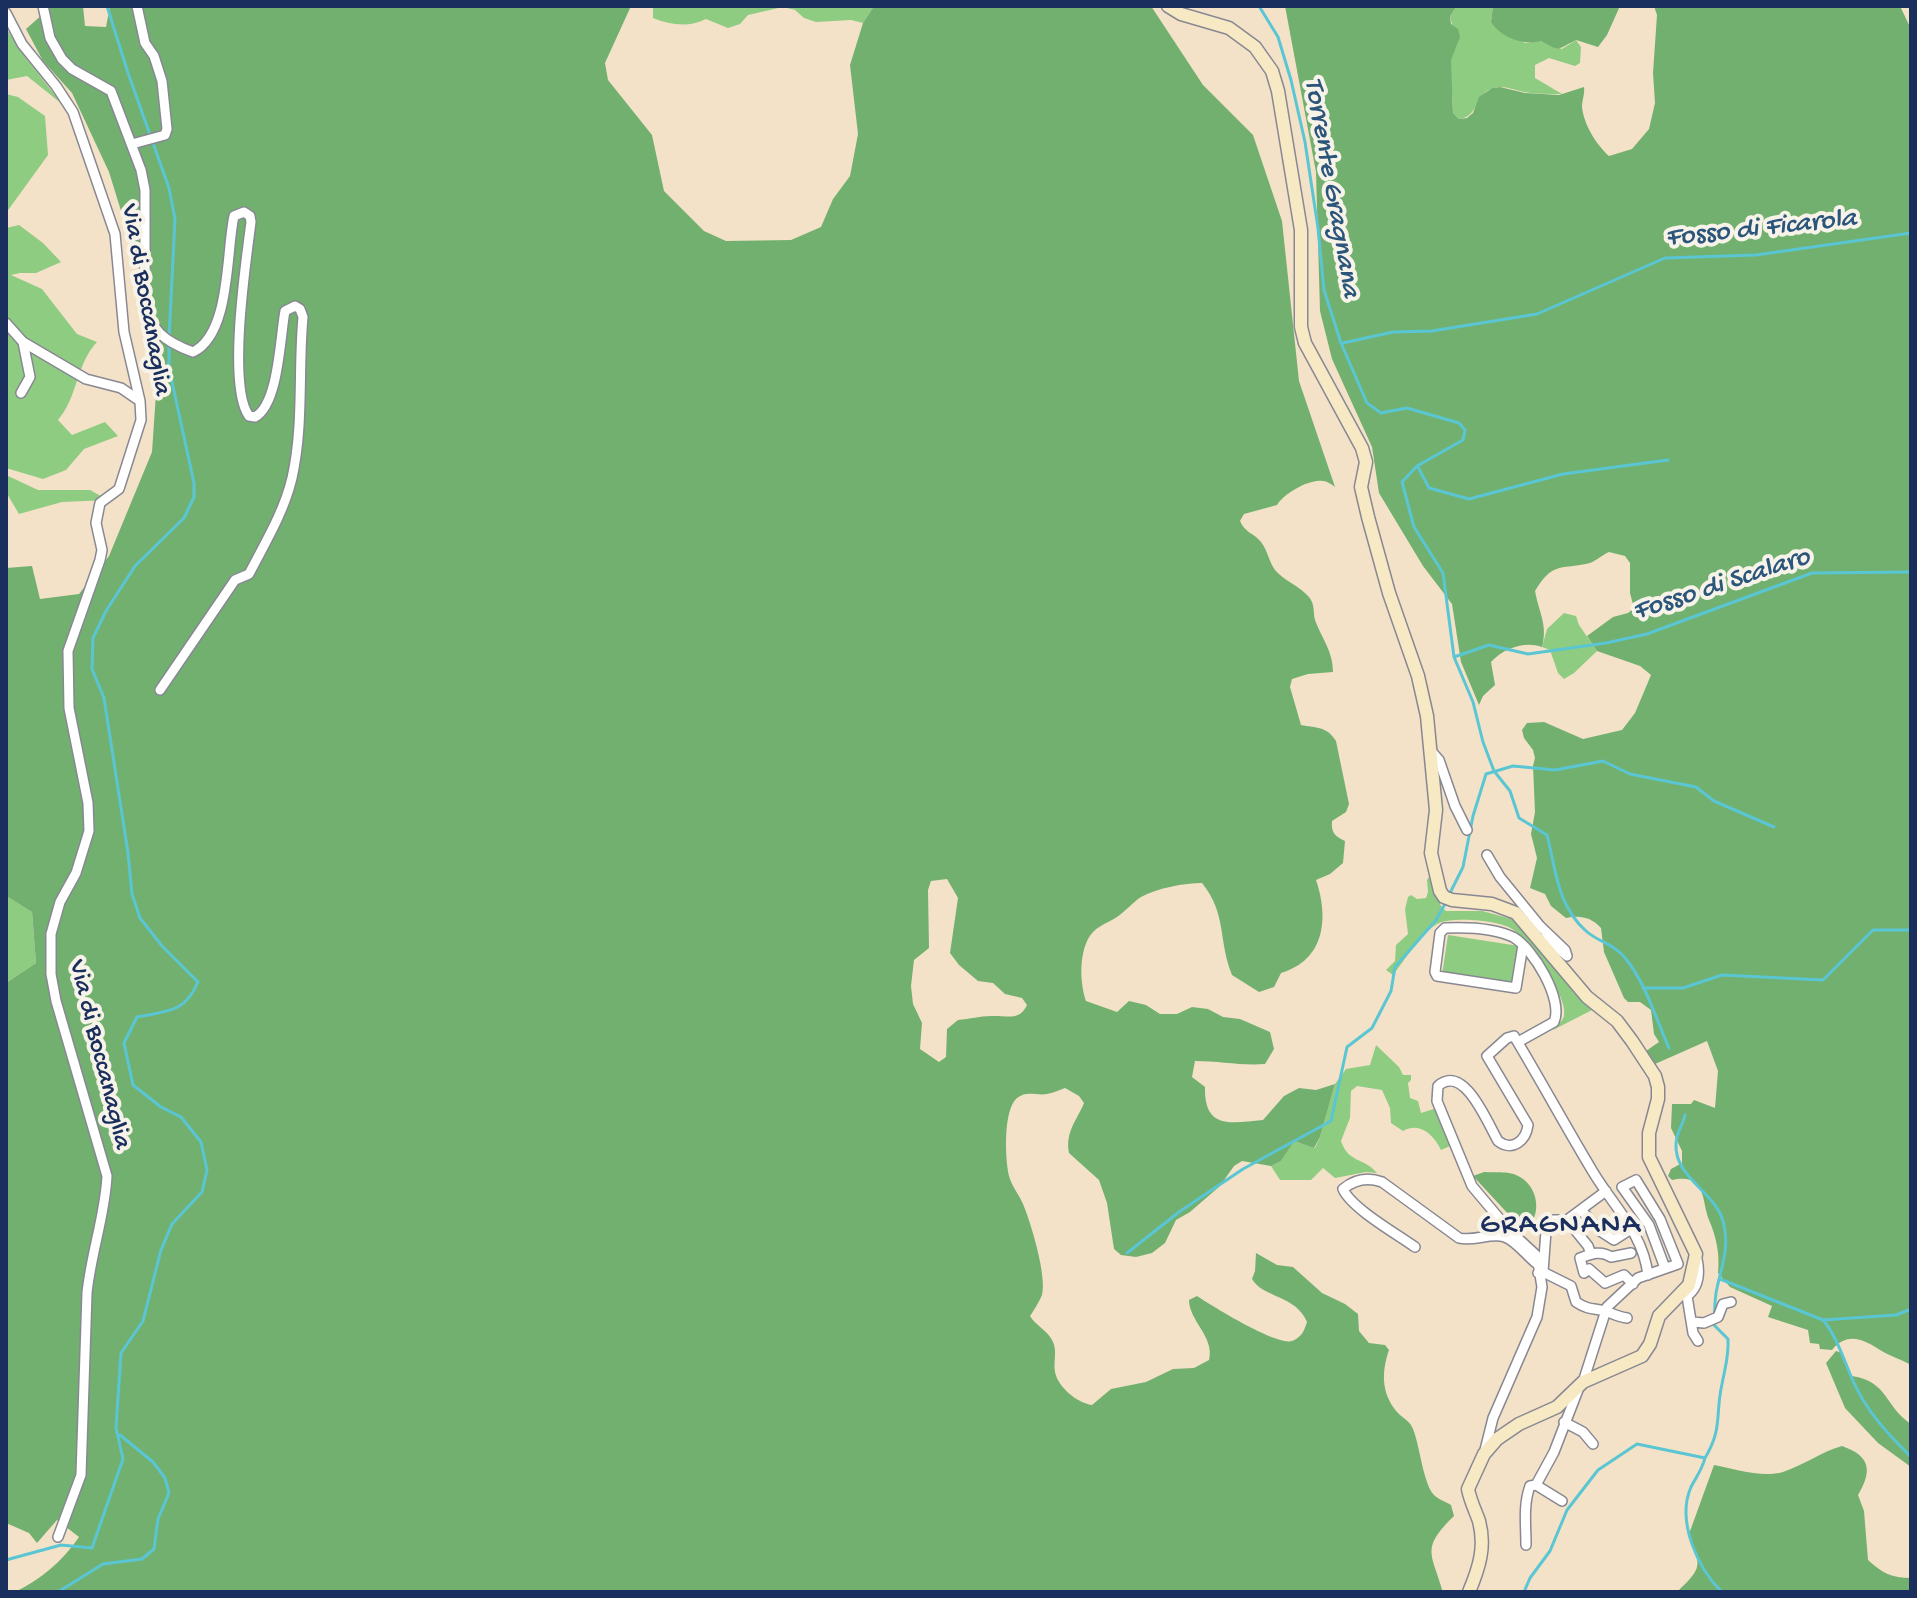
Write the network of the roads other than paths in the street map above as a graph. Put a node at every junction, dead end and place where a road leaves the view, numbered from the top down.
1 (43, 6) edge
2 (137, 6) edge
3 (1168, 6) edge
4 (6, 13) edge
5 (136, 143) junction
6 (6, 323) edge
7 (23, 342) junction
8 (21, 393) dead end
9 (140, 401) junction
10 (160, 690) dead end
11 (1429, 750) junction
12 (1467, 830) dead end
13 (1487, 855) dead end
14 (1541, 940) junction
15 (1523, 945) junction
16 (1518, 1042) junction
17 (1606, 1191) junction
18 (1582, 1211) junction
19 (1567, 1220) junction
20 (1631, 1229) junction
21 (1415, 1247) dead end
22 (1591, 1254) junction
23 (1696, 1254) junction
24 (1665, 1268) junction
25 (1539, 1269) junction
26 (1624, 1275) junction
27 (1648, 1275) junction
28 (1633, 1284) junction
29 (1731, 1302) dead end
30 (1606, 1311) junction
31 (1627, 1318) dead end
32 (1698, 1322) junction
33 (1698, 1341) dead end
34 (1580, 1384) junction
35 (1564, 1422) junction
36 (1593, 1444) dead end
37 (1484, 1454) junction
38 (1536, 1485) junction
39 (1562, 1501) dead end
40 (58, 1537) dead end
41 (1526, 1545) dead end
42 (1469, 1592) edge

1 - 5 street
2 - 5 street
3 - 11 main road
4 - 9 street, Via di Boccanaglia
5 - 10 street
6 - 7 street
7 - 8 street
7 - 9 street
9 - 40 street, Via di Boccanaglia
11 - 12 street
11 - 14 main road
13 - 14 street
14 - 23 main road
15 - 15 street
15 - 16 street
16 - 17 street
16 - 25 street
17 - 18 street
17 - 20 street
18 - 19 street
18 - 20 street
19 - 22 street
19 - 25 street
20 - 27 street
21 - 25 street
22 - 26 street
22 - 26 street
23 - 32 street
23 - 34 main road
24 - 24 street
24 - 27 street
25 - 30 street
25 - 37 street
26 - 28 street
27 - 28 street
28 - 30 street
29 - 32 street
30 - 31 street
30 - 34 street
32 - 33 street
34 - 35 street
34 - 37 main road
35 - 36 street
35 - 38 street
37 - 42 main road
38 - 39 street
38 - 41 street

